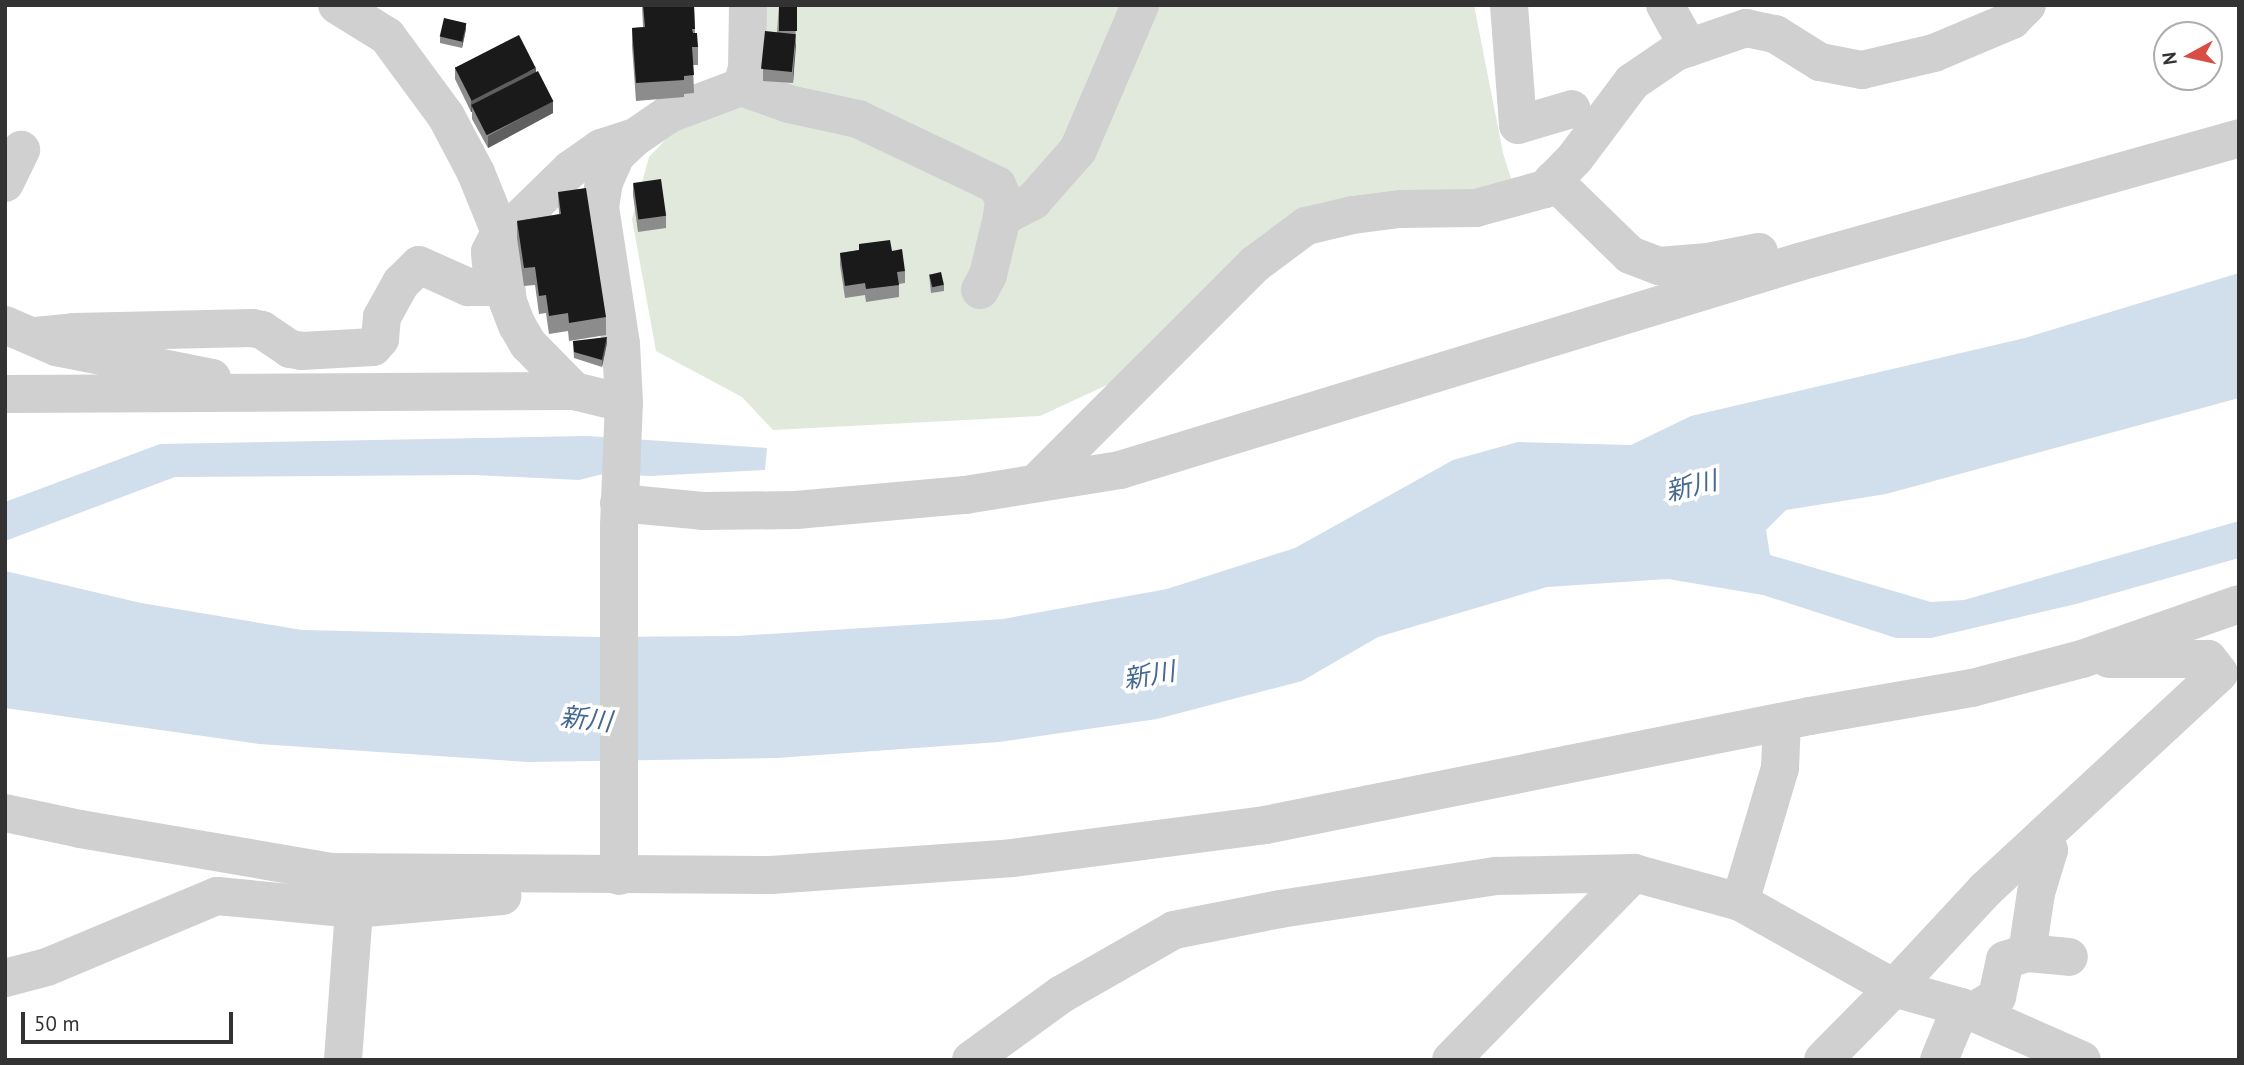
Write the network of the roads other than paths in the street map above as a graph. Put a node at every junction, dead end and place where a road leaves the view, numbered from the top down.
1 (337, 5) edge
2 (748, 5) edge
3 (1140, 5) edge
4 (1509, 5) edge
5 (1665, 5) edge
6 (2027, 5) edge
7 (1689, 48) junction
8 (741, 87) junction
9 (1572, 108) dead end
10 (634, 138) junction
11 (2239, 138) edge
12 (1553, 180) junction
13 (1002, 218) junction
14 (500, 235) junction
15 (1799, 262) junction
16 (980, 289) dead end
17 (21, 331) edge
18 (575, 391) junction
19 (5, 394) edge
20 (260, 395) junction
21 (623, 417) junction
22 (1038, 481) junction
23 (619, 504) junction
24 (2239, 604) edge
25 (2082, 660) junction
26 (1782, 722) junction
27 (5, 813) edge
28 (2043, 836) junction
29 (620, 864) junction
30 (1634, 873) junction
31 (559, 876) junction
32 (1740, 902) junction
33 (354, 909) junction
34 (2027, 953) junction
35 (2069, 957) dead end
36 (5, 978) edge
37 (1894, 988) junction
38 (1966, 1009) junction
39 (343, 1060) edge
40 (971, 1060) edge
41 (1451, 1060) edge
42 (1823, 1060) edge
43 (1939, 1060) edge
44 (2082, 1060) edge

1 - 14 street
2 - 8 street
3 - 13 street
4 - 9 street
5 - 7 street
6 - 7 street
7 - 12 street
8 - 10 street
8 - 13 street
10 - 14 street
10 - 21 street
11 - 15 street
12 - 15 street
12 - 22 street
13 - 16 street
14 - 17 street
14 - 18 street
15 - 22 street
17 - 20 street
18 - 20 street
18 - 21 street
19 - 20 street
21 - 23 street
22 - 23 street
23 - 29 street
24 - 25 street
25 - 26 street
25 - 28 street
26 - 29 street
26 - 32 street
27 - 31 street
28 - 34 street
28 - 37 street
29 - 31 street
30 - 32 street
30 - 40 street
30 - 41 street
31 - 33 street
32 - 37 street
33 - 36 street
33 - 39 street
34 - 35 street
34 - 38 street
37 - 38 street
37 - 42 street
38 - 43 street
38 - 44 street

